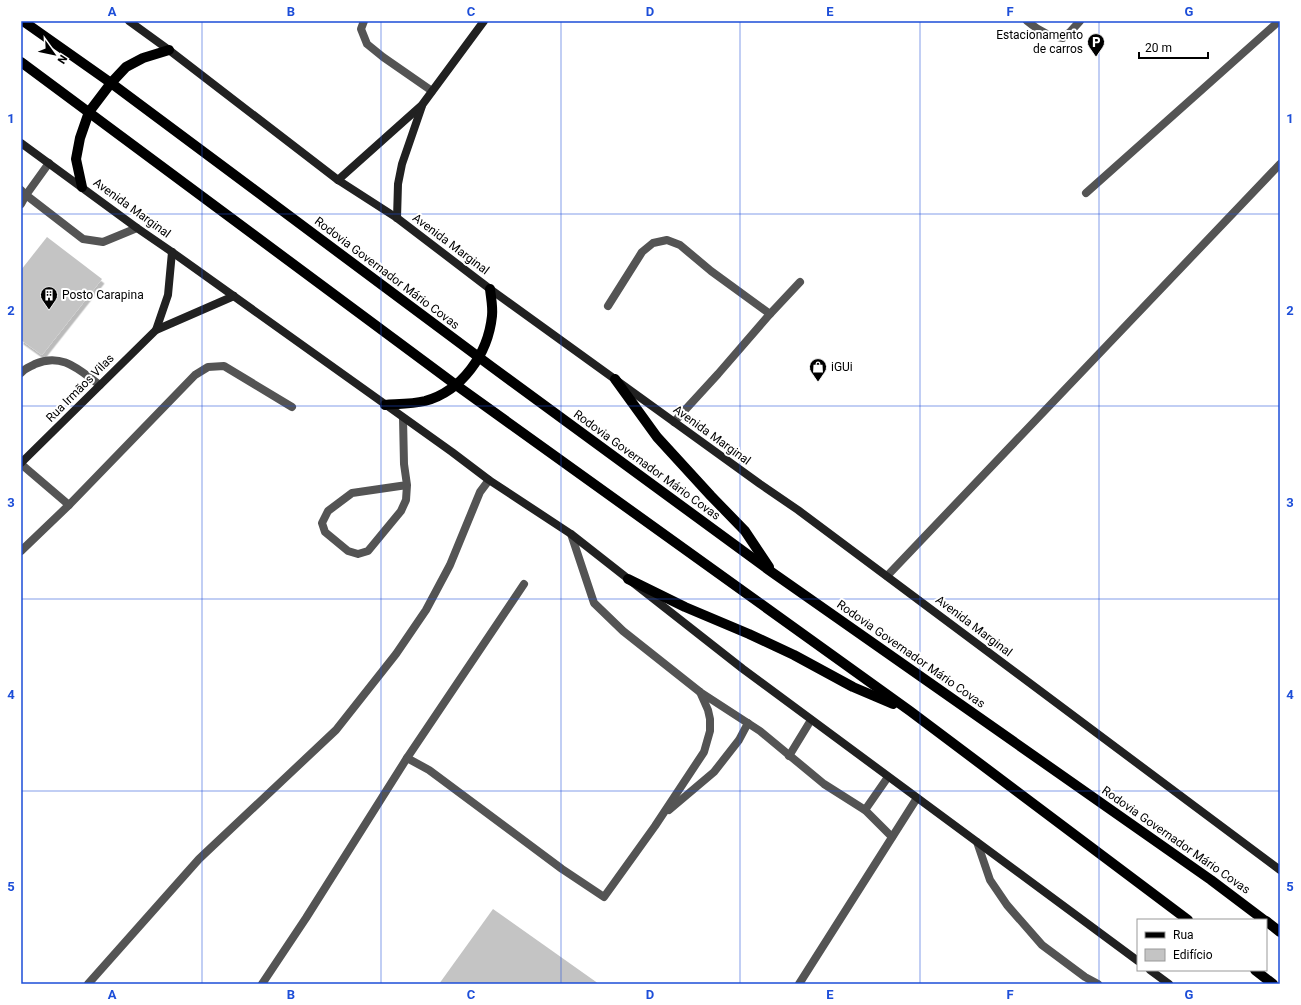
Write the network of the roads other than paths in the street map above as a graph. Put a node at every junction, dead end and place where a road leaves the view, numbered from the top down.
1 (23, 21) edge
2 (128, 21) edge
3 (364, 21) edge
4 (484, 21) edge
5 (1027, 21) edge
6 (1080, 21) edge
7 (1279, 21) edge
8 (169, 50) junction
9 (21, 62) edge
10 (111, 83) junction
11 (432, 91) junction
12 (422, 105) junction
13 (88, 112) junction
14 (21, 142) edge
15 (49, 163) junction
16 (1280, 164) edge
17 (338, 180) junction
18 (82, 187) junction
19 (24, 192) edge
20 (1086, 193) dead end
21 (21, 204) edge
22 (398, 218) junction
23 (137, 228) junction
24 (172, 252) junction
25 (800, 282) dead end
26 (490, 289) junction
27 (234, 296) junction
28 (608, 306) dead end
29 (770, 314) junction
30 (156, 330) junction
31 (479, 358) junction
32 (22, 370) edge
33 (615, 379) junction
34 (100, 385) junction
35 (456, 385) junction
36 (385, 405) junction
37 (292, 407) dead end
38 (403, 418) junction
39 (674, 422) junction
40 (21, 464) edge
41 (489, 480) junction
42 (407, 485) junction
43 (70, 505) junction
44 (571, 534) junction
45 (21, 551) edge
46 (773, 573) junction
47 (887, 576) junction
48 (628, 579) junction
49 (524, 584) dead end
50 (700, 692) junction
51 (910, 711) junction
52 (812, 720) junction
53 (748, 723) junction
54 (789, 756) junction
55 (407, 758) junction
56 (888, 776) junction
57 (917, 798) junction
58 (865, 810) junction
59 (661, 816) junction
60 (892, 837) junction
61 (977, 842) junction
62 (1280, 870) edge
63 (1187, 919) edge
64 (1262, 919) edge
65 (1267, 922) edge
66 (1280, 932) edge
67 (1137, 960) edge
68 (1151, 971) edge
69 (1256, 971) edge
70 (88, 984) edge
71 (262, 984) edge
72 (799, 984) edge
73 (1098, 984) edge
74 (1170, 984) edge
75 (1273, 984) edge

1 - 10 main road, Rodovia Governador Mário Covas
2 - 8 street, Avenida Marginal
3 - 11 lane
4 - 11 street
5 - 6 lane
7 - 20 lane
8 - 10 main road
8 - 17 street, Avenida Marginal
9 - 13 main road
10 - 13 main road
10 - 31 main road, Rodovia Governador Mário Covas
11 - 12 street
12 - 17 street
12 - 22 street
13 - 18 main road
13 - 35 main road
14 - 15 street, Avenida Marginal
15 - 18 street, Avenida Marginal
15 - 19 lane
16 - 47 lane
17 - 22 street, Avenida Marginal
18 - 23 street, Avenida Marginal
19 - 21 lane
19 - 23 lane
22 - 26 street, Avenida Marginal
23 - 24 street, Avenida Marginal
24 - 27 street, Avenida Marginal
24 - 30 street, Rua Irmãos Vilas
25 - 29 lane
26 - 31 main road
26 - 33 street, Avenida Marginal
27 - 30 street, Rua Irmãos Vilas
27 - 36 street, Avenida Marginal
28 - 29 lane
29 - 39 lane
30 - 34 street, Rua Irmãos Vilas
31 - 35 main road
31 - 46 main road, Rodovia Governador Mário Covas
32 - 34 lane
33 - 39 street, Avenida Marginal
33 - 46 main road
34 - 40 street, Rua Irmãos Vilas
35 - 36 main road
35 - 51 main road
36 - 38 street, Avenida Marginal
37 - 43 lane
38 - 41 street, Avenida Marginal
38 - 42 lane
39 - 47 street, Avenida Marginal
40 - 43 lane
41 - 44 street, Avenida Marginal
41 - 70 lane
42 - 42 lane
43 - 45 lane
44 - 48 street, Avenida Marginal
44 - 50 lane
46 - 64 main road, Rodovia Governador Mário Covas
47 - 62 street, Avenida Marginal
48 - 51 main road
48 - 52 street, Avenida Marginal
49 - 55 lane
50 - 53 lane
50 - 59 lane
51 - 63 main road
52 - 54 lane
52 - 56 street, Avenida Marginal
53 - 54 lane
53 - 59 lane
54 - 58 lane
55 - 59 lane
55 - 71 lane
56 - 57 street, Avenida Marginal
56 - 58 lane
57 - 60 lane
57 - 61 street, Avenida Marginal
58 - 60 lane
60 - 72 lane
61 - 67 street, Avenida Marginal
61 - 73 lane
65 - 66 main road, Rodovia Governador Mário Covas
68 - 74 street
69 - 75 main road

